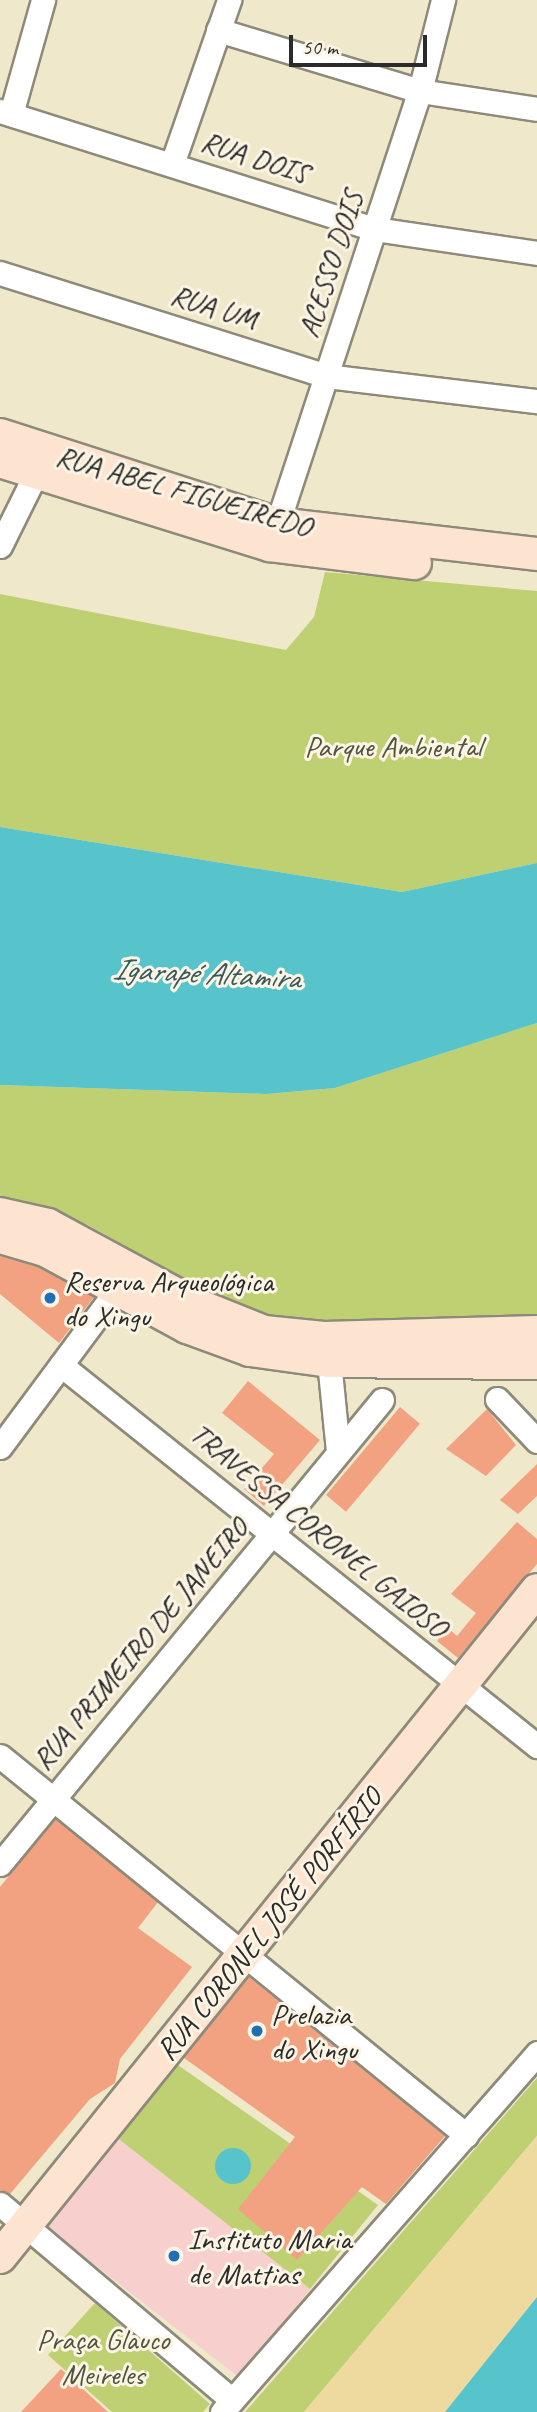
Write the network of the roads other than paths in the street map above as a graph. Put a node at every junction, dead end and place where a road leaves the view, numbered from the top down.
1 (43, 0) edge
2 (229, 0) edge
3 (443, 0) edge
4 (218, 30) junction
5 (420, 91) junction
6 (537, 109) edge
7 (6, 112) edge
8 (172, 164) junction
9 (375, 229) junction
10 (537, 253) edge
11 (0, 272) edge
12 (326, 376) junction
13 (537, 401) edge
14 (0, 435) edge
15 (0, 461) edge
16 (36, 473) junction
17 (274, 534) junction
18 (0, 546) edge
19 (537, 554) edge
20 (537, 572) edge
21 (0, 1214) edge
22 (0, 1237) edge
23 (118, 1288) junction
24 (537, 1332) edge
25 (329, 1361) junction
26 (537, 1363) edge
27 (61, 1365) junction
28 (497, 1399) dead end
29 (382, 1400) dead end
30 (537, 1441) edge
31 (0, 1447) edge
32 (338, 1451) junction
33 (273, 1533) junction
34 (537, 1590) edge
35 (461, 1684) junction
36 (537, 1746) edge
37 (0, 1756) edge
38 (54, 1798) junction
39 (0, 1864) edge
40 (245, 1955) junction
41 (537, 2053) edge
42 (466, 2135) junction
43 (0, 2204) edge
44 (25, 2225) junction
45 (0, 2256) edge
46 (227, 2406) edge

1 - 7 street
2 - 4 street
3 - 5 street, ACESSO DOIS
4 - 5 street
4 - 8 street
5 - 6 street
5 - 9 street, ACESSO DOIS
7 - 8 street, RUA DOIS
8 - 9 street, RUA DOIS
9 - 10 street, RUA DOIS
9 - 12 street, ACESSO DOIS
11 - 12 street, RUA UM
12 - 13 street, RUA UM
12 - 17 street, ACESSO DOIS
14 - 17 street, RUA ABEL FIGUEIREDO
15 - 16 street, RUA ABEL FIGUEIREDO
16 - 17 street, RUA ABEL FIGUEIREDO
16 - 18 street
17 - 19 street, RUA ABEL FIGUEIREDO
17 - 20 street, RUA ABEL FIGUEIREDO
21 - 24 street
22 - 23 street
23 - 25 street
23 - 27 street
25 - 26 street
25 - 32 street
27 - 31 street
27 - 33 street, TRAVESSA CORONEL GAIOSO
28 - 30 street
29 - 32 street, RUA PRIMEIRO DE JANEIRO
32 - 33 street, RUA PRIMEIRO DE JANEIRO
33 - 35 street, TRAVESSA CORONEL GAIOSO
33 - 38 street, RUA PRIMEIRO DE JANEIRO
34 - 35 street, RUA CORONEL JOSÉ PORFÍRIO
35 - 36 street, TRAVESSA CORONEL GAIOSO
35 - 40 street, RUA CORONEL JOSÉ PORFÍRIO
37 - 38 street
38 - 39 street, RUA PRIMEIRO DE JANEIRO
38 - 40 street
40 - 42 street
40 - 44 street, RUA CORONEL JOSÉ PORFÍRIO
41 - 42 street
42 - 46 street
43 - 44 street
44 - 45 street, RUA CORONEL JOSÉ PORFÍRIO
44 - 46 street

